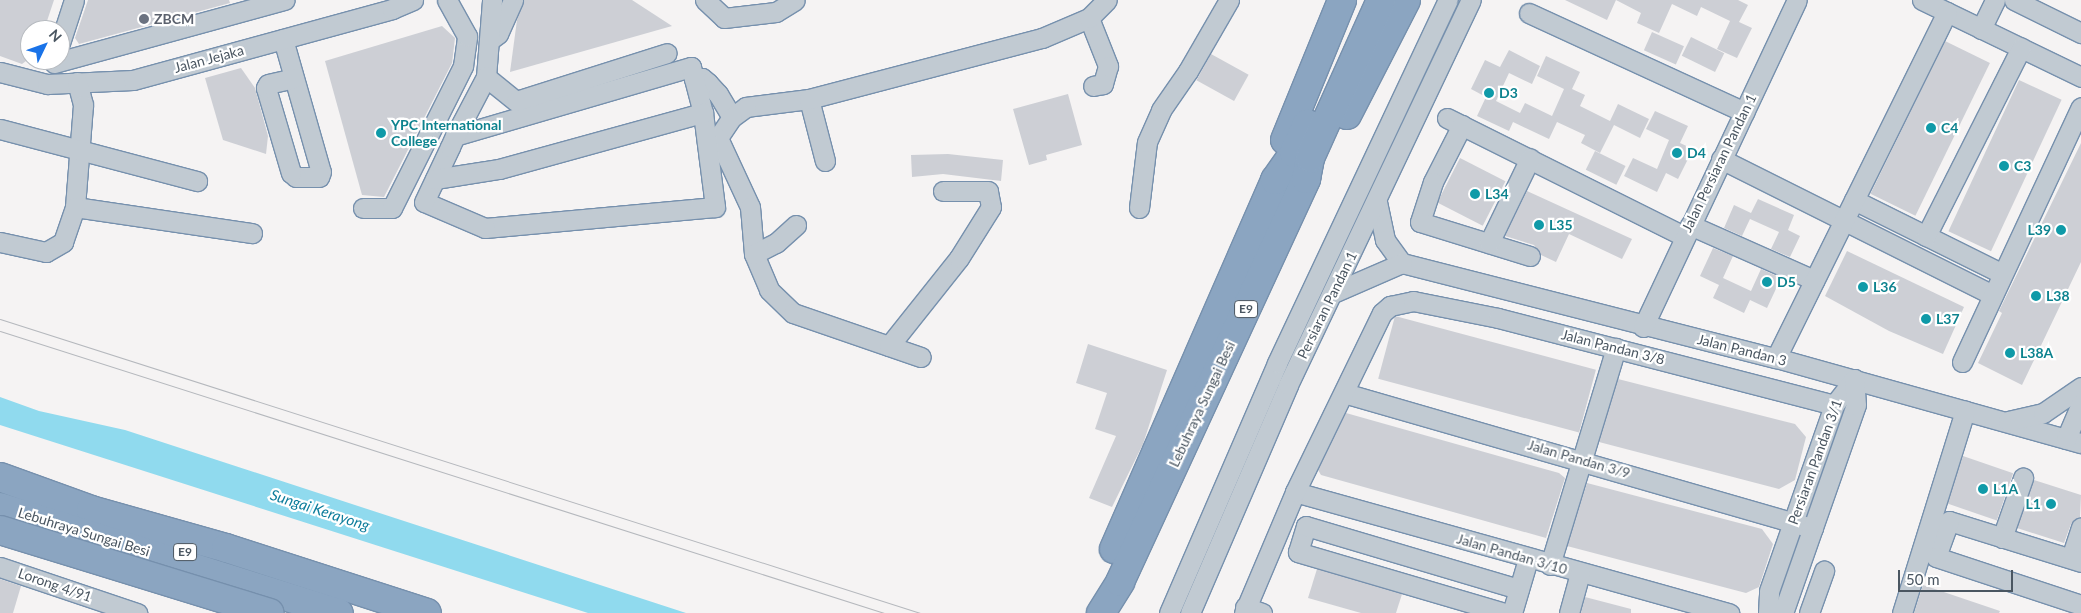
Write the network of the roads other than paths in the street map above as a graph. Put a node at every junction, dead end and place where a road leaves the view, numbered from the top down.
1 (74, 0) edge
2 (285, 0) edge
3 (413, 0) edge
4 (447, 0) edge
5 (492, 0) edge
6 (513, 0) edge
7 (705, 0) edge
8 (796, 0) edge
9 (1107, 0) edge
10 (1229, 0) edge
11 (1342, 0) edge
12 (1363, 0) edge
13 (1381, 0) edge
14 (1406, 0) edge
15 (1448, 0) edge
16 (1471, 0) edge
17 (1797, 0) edge
18 (1922, 0) edge
19 (1995, 0) edge
20 (2014, 0) edge
21 (1947, 12) junction
22 (1529, 13) dead end
23 (1089, 18) junction
24 (67, 20) edge
25 (1981, 29) junction
26 (2081, 33) edge
27 (283, 39) junction
28 (489, 41) junction
29 (2021, 48) junction
30 (667, 53) dead end
31 (70, 57) edge
32 (51, 70) edge
33 (0, 72) edge
34 (486, 77) junction
35 (2081, 77) edge
36 (293, 78) junction
37 (694, 79) junction
38 (77, 82) junction
39 (47, 84) junction
40 (1093, 86) dead end
41 (809, 99) junction
42 (2081, 107) edge
43 (1744, 112) junction
44 (703, 114) junction
45 (732, 117) junction
46 (0, 129) edge
47 (455, 136) junction
48 (81, 152) junction
49 (1530, 158) junction
50 (1721, 159) junction
51 (825, 161) dead end
52 (435, 178) junction
53 (1306, 179) junction
54 (1275, 180) junction
55 (197, 181) dead end
56 (943, 190) dead end
57 (1854, 200) junction
58 (1377, 202) junction
59 (75, 207) junction
60 (363, 208) dead end
61 (1138, 208) dead end
62 (1843, 221) junction
63 (796, 226) dead end
64 (1687, 230) junction
65 (252, 233) dead end
66 (1926, 236) junction
67 (0, 242) edge
68 (1489, 243) junction
69 (754, 254) junction
70 (1530, 256) dead end
71 (1402, 263) junction
72 (2001, 273) junction
73 (1814, 280) junction
74 (1507, 290) junction
75 (1333, 293) junction
76 (1993, 295) junction
77 (1498, 318) junction
78 (1643, 326) junction
79 (889, 346) junction
80 (1616, 348) junction
81 (921, 357) dead end
82 (1776, 358) junction
83 (1962, 362) dead end
84 (1854, 379) junction
85 (2081, 387) edge
86 (1344, 393) junction
87 (2081, 403) edge
88 (1834, 404) junction
89 (1965, 411) junction
90 (2002, 421) junction
91 (2074, 441) edge
92 (1582, 459) junction
93 (0, 476) edge
94 (2023, 478) dead end
95 (0, 491) edge
96 (1295, 492) junction
97 (0, 507) edge
98 (1793, 521) junction
99 (1813, 528) junction
100 (2081, 528) edge
101 (3, 529) edge
102 (2002, 538) junction
103 (1528, 559) junction
104 (2076, 560) edge
105 (1550, 565) junction
106 (0, 567) edge
107 (1824, 571) dead end
108 (1580, 573) junction
109 (1519, 589) junction
110 (2055, 605) edge
111 (2081, 605) edge
112 (1250, 611) edge
113 (137, 613) edge
114 (262, 613) edge
115 (270, 613) edge
116 (339, 613) edge
117 (370, 613) edge
118 (427, 613) edge
119 (1083, 613) edge
120 (1101, 613) edge
121 (1169, 613) edge
122 (1190, 613) edge
123 (1505, 613) edge
124 (1512, 613) edge
125 (1568, 613) edge
126 (1729, 613) edge
127 (1768, 613) edge
128 (1783, 613) edge
129 (1810, 613) edge
130 (1902, 613) edge

1 - 24 street
2 - 31 street
3 - 27 street, Jalan Jejaka
4 - 60 street
5 - 28 street
6 - 28 street
7 - 8 street
9 - 23 street
10 - 61 street
11 - 54 highway
12 - 54 highway, Lebuhraya Sungai Besi / E9
13 - 53 highway, Lebuhraya Sungai Besi / E9
14 - 53 highway
15 - 121 street, Persiaran Pandan 1
16 - 58 street, Persiaran Pandan 1
17 - 43 street, Jalan Persiaran Pandan 1
18 - 21 street
19 - 25 street
20 - 26 street
21 - 25 street
21 - 57 street
22 - 43 street
23 - 40 street
23 - 41 street
25 - 29 street
27 - 36 street
27 - 38 street, Jalan Jejaka
28 - 34 street
29 - 35 street
29 - 66 street
30 - 34 street
32 - 39 street
33 - 39 street, Jalan Jejaka
34 - 47 street
36 - 36 street
37 - 44 street
37 - 45 street
37 - 47 street
38 - 39 street, Jalan Jejaka
38 - 48 street
41 - 45 street
41 - 51 street
42 - 72 street
43 - 50 street, Jalan Persiaran Pandan 1
44 - 52 street
44 - 52 street
45 - 69 street
46 - 48 street
47 - 52 street
48 - 55 street
48 - 59 street
49 - 64 street
49 - 68 street
49 - 68 street
50 - 62 street
50 - 64 street, Jalan Persiaran Pandan 1
53 - 120 highway, Lebuhraya Sungai Besi / E9
54 - 119 highway, Lebuhraya Sungai Besi / E9
56 - 79 street
57 - 62 street
57 - 66 street
58 - 71 street
58 - 75 street, Persiaran Pandan 1
59 - 65 street
59 - 67 street
62 - 73 street
62 - 76 street
63 - 69 street
64 - 73 street
64 - 78 street, Jalan Persiaran Pandan 1
66 - 72 street
68 - 70 street
69 - 79 street
71 - 74 street, Jalan Pandan 3
71 - 75 street
72 - 76 street
73 - 82 street
74 - 77 street
74 - 78 street, Jalan Pandan 3
75 - 122 street, Persiaran Pandan 1
76 - 83 street
77 - 80 street, Jalan Pandan 3/8
77 - 86 street, Jalan Pandan 3/8
78 - 82 street, Jalan Pandan 3
79 - 81 street
80 - 88 street, Jalan Pandan 3/8
80 - 92 street
82 - 84 street, Jalan Pandan 3
84 - 88 street, Persiaran Pandan 3/1
84 - 89 street, Jalan Pandan 3
84 - 99 street, Persiaran Pandan 3/1
85 - 90 street
86 - 92 street, Jalan Pandan 3/9
86 - 96 street
87 - 91 street
88 - 98 street, Persiaran Pandan 3/1
89 - 90 street, Jalan Pandan 3
89 - 130 street
90 - 91 street, Jalan Pandan 3
92 - 98 street, Jalan Pandan 3/9
92 - 105 street
93 - 118 highway
94 - 102 street
95 - 117 highway, E9
96 - 103 street, Jalan Pandan 3/10
96 - 112 street
97 - 116 highway, Lebuhraya Sungai Besi / E9
98 - 99 street, Jalan Pandan 3/9
98 - 127 street, Persiaran Pandan 3/1
99 - 128 street, Persiaran Pandan 3/1
100 - 104 street
101 - 114 highway
101 - 115 highway, Lebuhraya Sungai Besi, bridge
102 - 104 street
102 - 110 street
103 - 105 street, Jalan Pandan 3/10
103 - 109 street
105 - 108 street, Jalan Pandan 3/10
106 - 113 street, Lorong 4/91
107 - 129 street
108 - 125 street
108 - 126 street, Jalan Pandan 3/10
109 - 123 street
109 - 124 street
110 - 111 street

